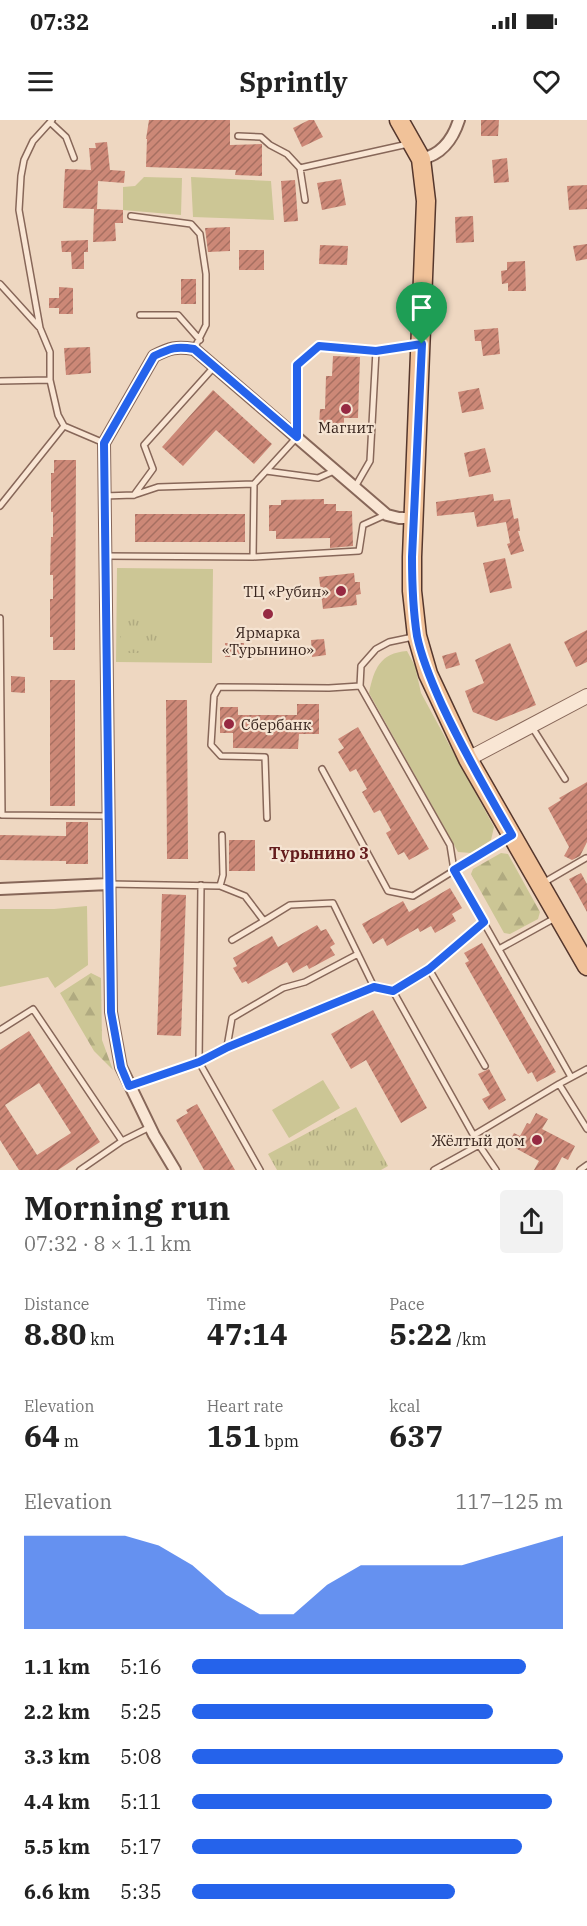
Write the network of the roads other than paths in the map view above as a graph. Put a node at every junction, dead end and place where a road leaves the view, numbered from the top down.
1 (399, 120) edge
2 (459, 120) edge
3 (52, 122) edge
4 (238, 136) dead end
5 (417, 151) junction
6 (74, 158) dead end
7 (300, 168) junction
8 (305, 200) dead end
9 (131, 216) dead end
10 (0, 284) edge
11 (140, 315) dead end
12 (40, 328) junction
13 (422, 344) junction
14 (197, 345) junction
15 (376, 351) junction
16 (214, 367) junction
17 (50, 380) junction
18 (0, 381) edge
19 (64, 426) junction
20 (297, 437) junction
21 (104, 443) junction
22 (336, 470) junction
23 (266, 471) junction
24 (254, 484) junction
25 (355, 487) junction
26 (134, 495) junction
27 (104, 496) junction
28 (0, 506) edge
29 (387, 515) junction
30 (413, 518) junction
31 (105, 556) junction
32 (253, 557) junction
33 (0, 618) edge
34 (417, 636) junction
35 (360, 686) junction
36 (587, 696) edge
37 (531, 725) junction
38 (468, 759) junction
39 (322, 769) dead end
40 (565, 779) dead end
41 (1, 814) edge
42 (108, 816) junction
43 (267, 818) dead end
44 (222, 835) dead end
45 (512, 835) junction
46 (586, 859) edge
47 (454, 870) junction
48 (109, 884) junction
49 (541, 884) junction
50 (201, 885) junction
51 (219, 886) junction
52 (0, 889) edge
53 (559, 916) junction
54 (264, 921) junction
55 (484, 922) junction
56 (232, 940) dead end
57 (499, 949) junction
58 (358, 954) junction
59 (587, 966) edge
60 (429, 969) junction
61 (374, 987) junction
62 (393, 991) junction
63 (0, 1030) edge
64 (228, 1047) junction
65 (199, 1062) junction
66 (485, 1066) dead end
67 (587, 1069) edge
68 (571, 1077) junction
69 (559, 1084) junction
70 (129, 1086) junction
71 (150, 1127) junction
72 (587, 1130) edge
73 (474, 1135) junction
74 (122, 1141) junction
75 (479, 1145) junction
76 (587, 1165) edge
77 (80, 1170) edge
78 (175, 1170) edge
79 (260, 1170) edge
80 (434, 1170) edge
81 (496, 1170) edge
82 (580, 1170) edge

1 - 5 main road
2 - 5 street
3 - 6 lane
3 - 12 lane
4 - 7 lane
5 - 7 lane
5 - 13 main road
7 - 8 lane
9 - 14 lane
10 - 12 lane
11 - 14 lane
12 - 17 lane
13 - 15 lane
13 - 30 main road
14 - 16 street
14 - 21 street
15 - 20 lane
15 - 25 lane
16 - 20 street
16 - 26 lane
17 - 18 lane
17 - 19 lane
19 - 21 lane
19 - 28 lane
20 - 22 street
20 - 23 lane
21 - 27 street
22 - 23 lane
22 - 25 street
23 - 24 lane
24 - 26 lane
24 - 32 lane
25 - 29 street
26 - 27 lane
27 - 31 street
29 - 30 street
29 - 32 lane
30 - 34 main road
31 - 32 lane
31 - 42 street
33 - 41 lane
34 - 35 lane
34 - 38 main road
35 - 43 lane
35 - 47 lane
36 - 37 street
37 - 38 street
37 - 40 lane
38 - 45 main road
39 - 47 lane
41 - 42 lane
42 - 48 street
44 - 51 lane
45 - 47 lane
45 - 49 main road
46 - 49 lane
47 - 55 lane
48 - 50 lane
48 - 52 street
48 - 70 street
49 - 53 main road
50 - 51 lane
50 - 65 lane
51 - 54 lane
53 - 57 lane
53 - 59 main road
54 - 56 lane
54 - 58 lane
55 - 57 lane
55 - 60 lane
57 - 68 lane
58 - 61 lane
58 - 64 lane
60 - 62 lane
60 - 66 lane
61 - 62 lane
61 - 64 lane
62 - 73 lane
63 - 74 lane
64 - 65 lane
65 - 70 lane
65 - 79 lane
67 - 68 lane
68 - 69 lane
69 - 72 lane
69 - 73 lane
70 - 71 street
71 - 74 lane
71 - 78 street
73 - 75 lane
74 - 77 lane
75 - 80 lane
75 - 81 lane
76 - 82 lane

